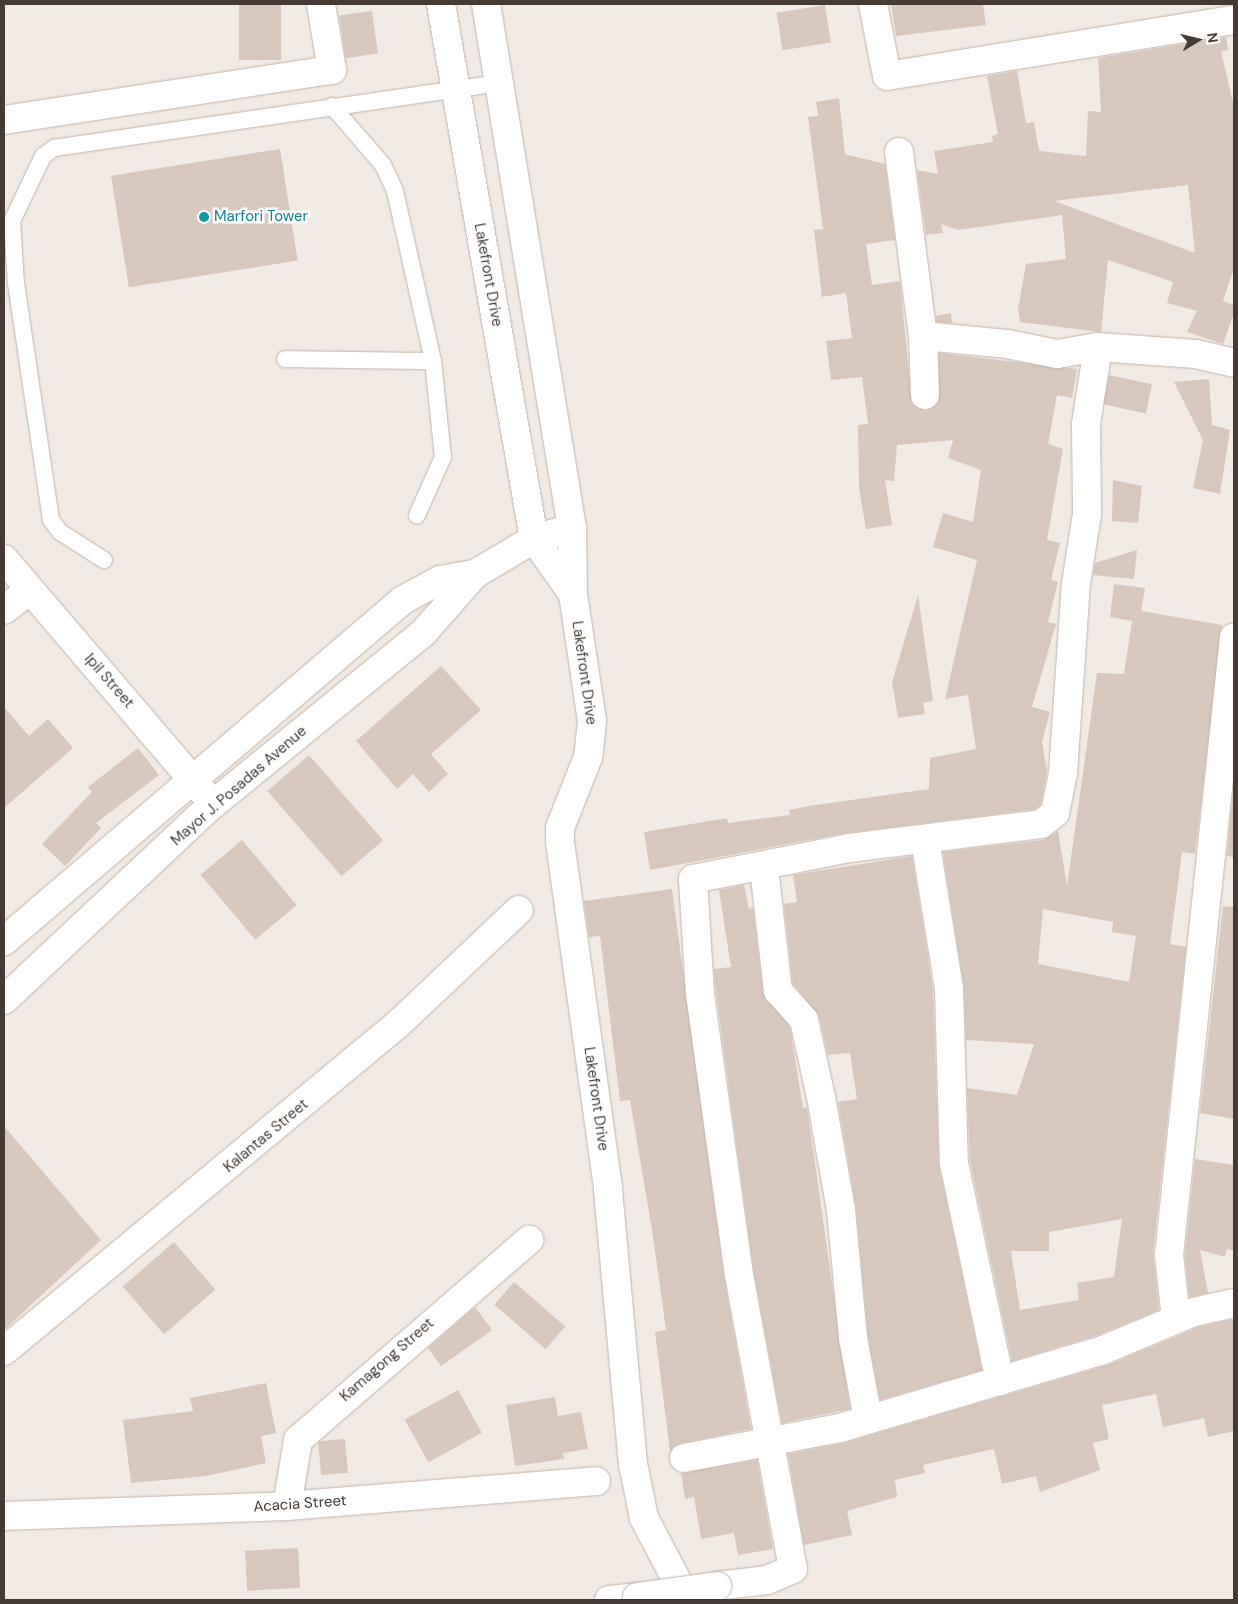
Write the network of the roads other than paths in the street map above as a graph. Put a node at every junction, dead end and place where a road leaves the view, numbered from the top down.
1 (321, 4) edge
2 (441, 4) edge
3 (486, 4) edge
4 (873, 4) edge
5 (1234, 20) edge
6 (499, 82) junction
7 (456, 89) junction
8 (332, 106) junction
9 (4, 120) edge
10 (899, 152) dead end
11 (923, 336) junction
12 (1098, 347) junction
13 (285, 359) dead end
14 (433, 361) junction
15 (1234, 363) edge
16 (925, 395) dead end
17 (417, 515) dead end
18 (572, 528) junction
19 (534, 539) junction
20 (4, 558) edge
21 (104, 560) dead end
22 (475, 574) junction
23 (28, 591) junction
24 (573, 594) junction
25 (4, 610) edge
26 (1234, 637) edge
27 (192, 777) junction
28 (212, 805) junction
29 (925, 839) junction
30 (764, 868) junction
31 (519, 910) dead end
32 (4, 941) edge
33 (4, 1000) edge
34 (528, 1240) dead end
35 (1234, 1302) edge
36 (1176, 1319) junction
37 (4, 1351) edge
38 (1000, 1381) junction
39 (868, 1419) junction
40 (768, 1443) junction
41 (684, 1458) dead end
42 (596, 1481) dead end
43 (288, 1506) junction
44 (4, 1516) edge
45 (610, 1600) edge
46 (687, 1600) edge

1 - 9 street
2 - 7 street, Lakefront Drive
3 - 6 street, Lakefront Drive
4 - 5 street
6 - 7 lane
6 - 18 street, Lakefront Drive
7 - 8 lane
7 - 19 street, Lakefront Drive
8 - 14 lane
8 - 21 lane
10 - 11 street
11 - 12 street
11 - 16 street
12 - 15 street
12 - 29 street
13 - 14 lane
14 - 17 lane
18 - 19 street, Mayor J. Posadas Avenue
18 - 24 street, Lakefront Drive
19 - 22 street, Mayor J. Posadas Avenue
19 - 24 street, Lakefront Drive
20 - 23 street, Ipil Street
22 - 27 street, Mayor J. Posadas Avenue
22 - 28 street, Mayor J. Posadas Avenue
23 - 25 street
23 - 27 street, Ipil Street
24 - 46 street, Lakefront Drive
26 - 36 street
27 - 28 street, Ipil Street
27 - 32 street, Mayor J. Posadas Avenue
28 - 33 street, Mayor J. Posadas Avenue
29 - 30 street
29 - 38 street
30 - 39 street
30 - 40 street
31 - 37 street, Kalantas Street
34 - 43 street, Kamagong Street
35 - 36 street
36 - 38 street
38 - 39 street
39 - 40 street
40 - 41 street
40 - 45 street, bridge
42 - 43 street, Acacia Street
43 - 44 street, Acacia Street

